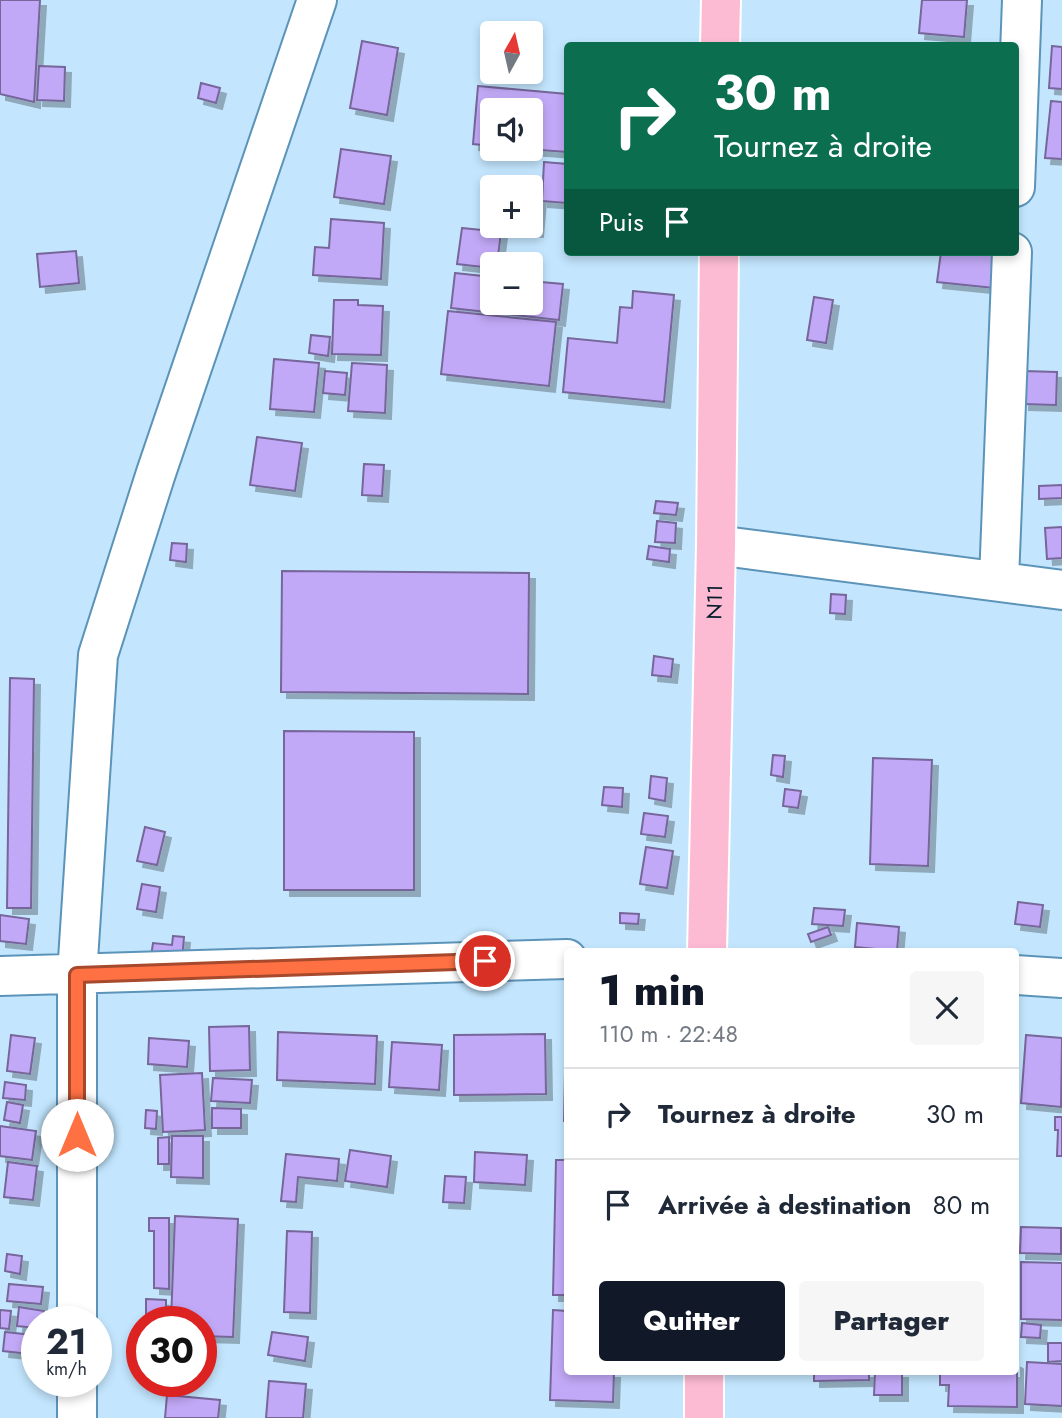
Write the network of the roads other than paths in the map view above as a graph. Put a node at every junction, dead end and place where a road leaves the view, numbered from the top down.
1 (317, 0) edge
2 (721, 0) edge
3 (1022, 0) edge
4 (720, 42) edge
5 (1019, 80) edge
6 (719, 256) edge
7 (1012, 256) edge
8 (716, 545) junction
9 (999, 580) junction
10 (1062, 590) edge
11 (707, 948) edge
12 (564, 958) edge
13 (77, 975) junction
14 (1019, 975) edge
15 (0, 976) edge
16 (1062, 978) edge
17 (77, 1306) edge
18 (704, 1375) edge
19 (77, 1397) edge
20 (77, 1418) edge
21 (704, 1418) edge

1 - 13 street
2 - 4 main road
3 - 5 street
6 - 8 main road, N11
7 - 9 street
8 - 9 street
8 - 11 main road, N11
9 - 10 street
12 - 13 street
13 - 15 street
13 - 17 street
14 - 16 street
18 - 21 main road
19 - 20 street

